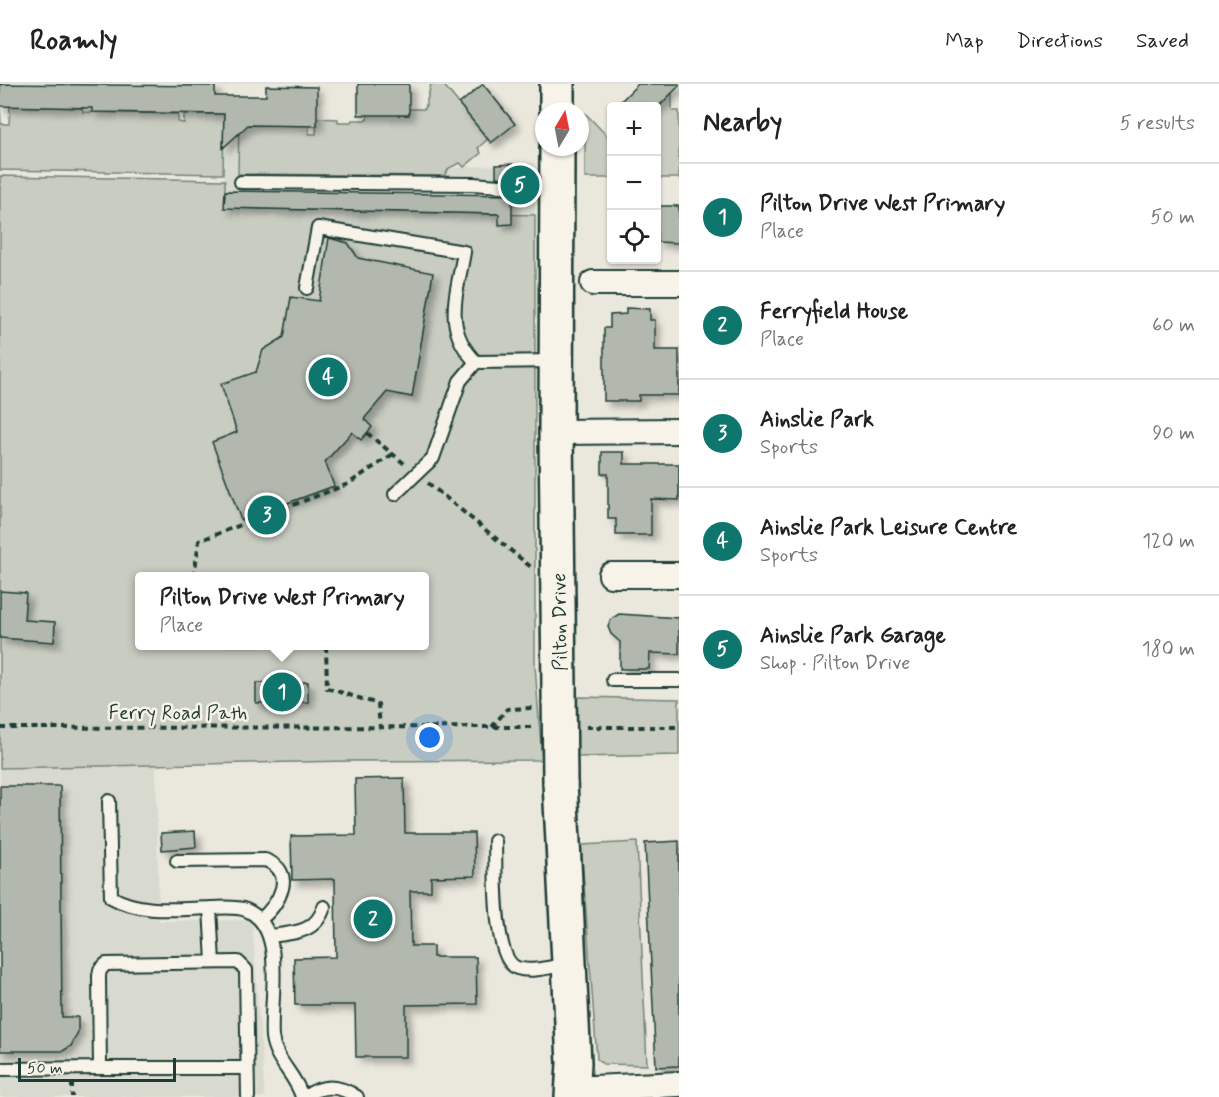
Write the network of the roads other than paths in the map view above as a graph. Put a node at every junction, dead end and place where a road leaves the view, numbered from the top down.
1 (557, 84) edge
2 (557, 102) edge
3 (557, 156) edge
4 (241, 182) dead end
5 (557, 190) junction
6 (592, 283) dead end
7 (679, 283) edge
8 (307, 288) dead end
9 (557, 361) junction
10 (476, 362) junction
11 (679, 431) edge
12 (556, 432) junction
13 (396, 494) dead end
14 (611, 575) dead end
15 (679, 575) edge
16 (613, 680) dead end
17 (679, 680) edge
18 (109, 801) dead end
19 (495, 841) dead end
20 (177, 861) dead end
21 (324, 907) dead end
22 (210, 908) junction
23 (260, 920) junction
24 (270, 936) junction
25 (213, 962) junction
26 (568, 964) junction
27 (100, 1068) junction
28 (248, 1068) junction
29 (0, 1069) edge
30 (679, 1084) edge
31 (572, 1093) edge
32 (248, 1097) edge
33 (304, 1097) edge
34 (357, 1097) edge

1 - 2 street
3 - 5 street, Pilton Drive
4 - 5 lane
5 - 9 street, Pilton Drive
6 - 7 street
8 - 10 lane
9 - 10 lane
9 - 12 street, Pilton Drive
10 - 13 lane
11 - 12 street
12 - 26 street, Pilton Drive, bridge
14 - 15 street
16 - 17 lane
18 - 22 lane
19 - 26 lane
20 - 23 lane
21 - 24 lane
22 - 23 lane
22 - 25 lane
23 - 24 lane
24 - 33 lane
25 - 27 lane
25 - 28 lane
26 - 31 street, Pilton Drive
27 - 28 lane
27 - 29 lane
28 - 32 lane
30 - 31 street
33 - 34 lane

